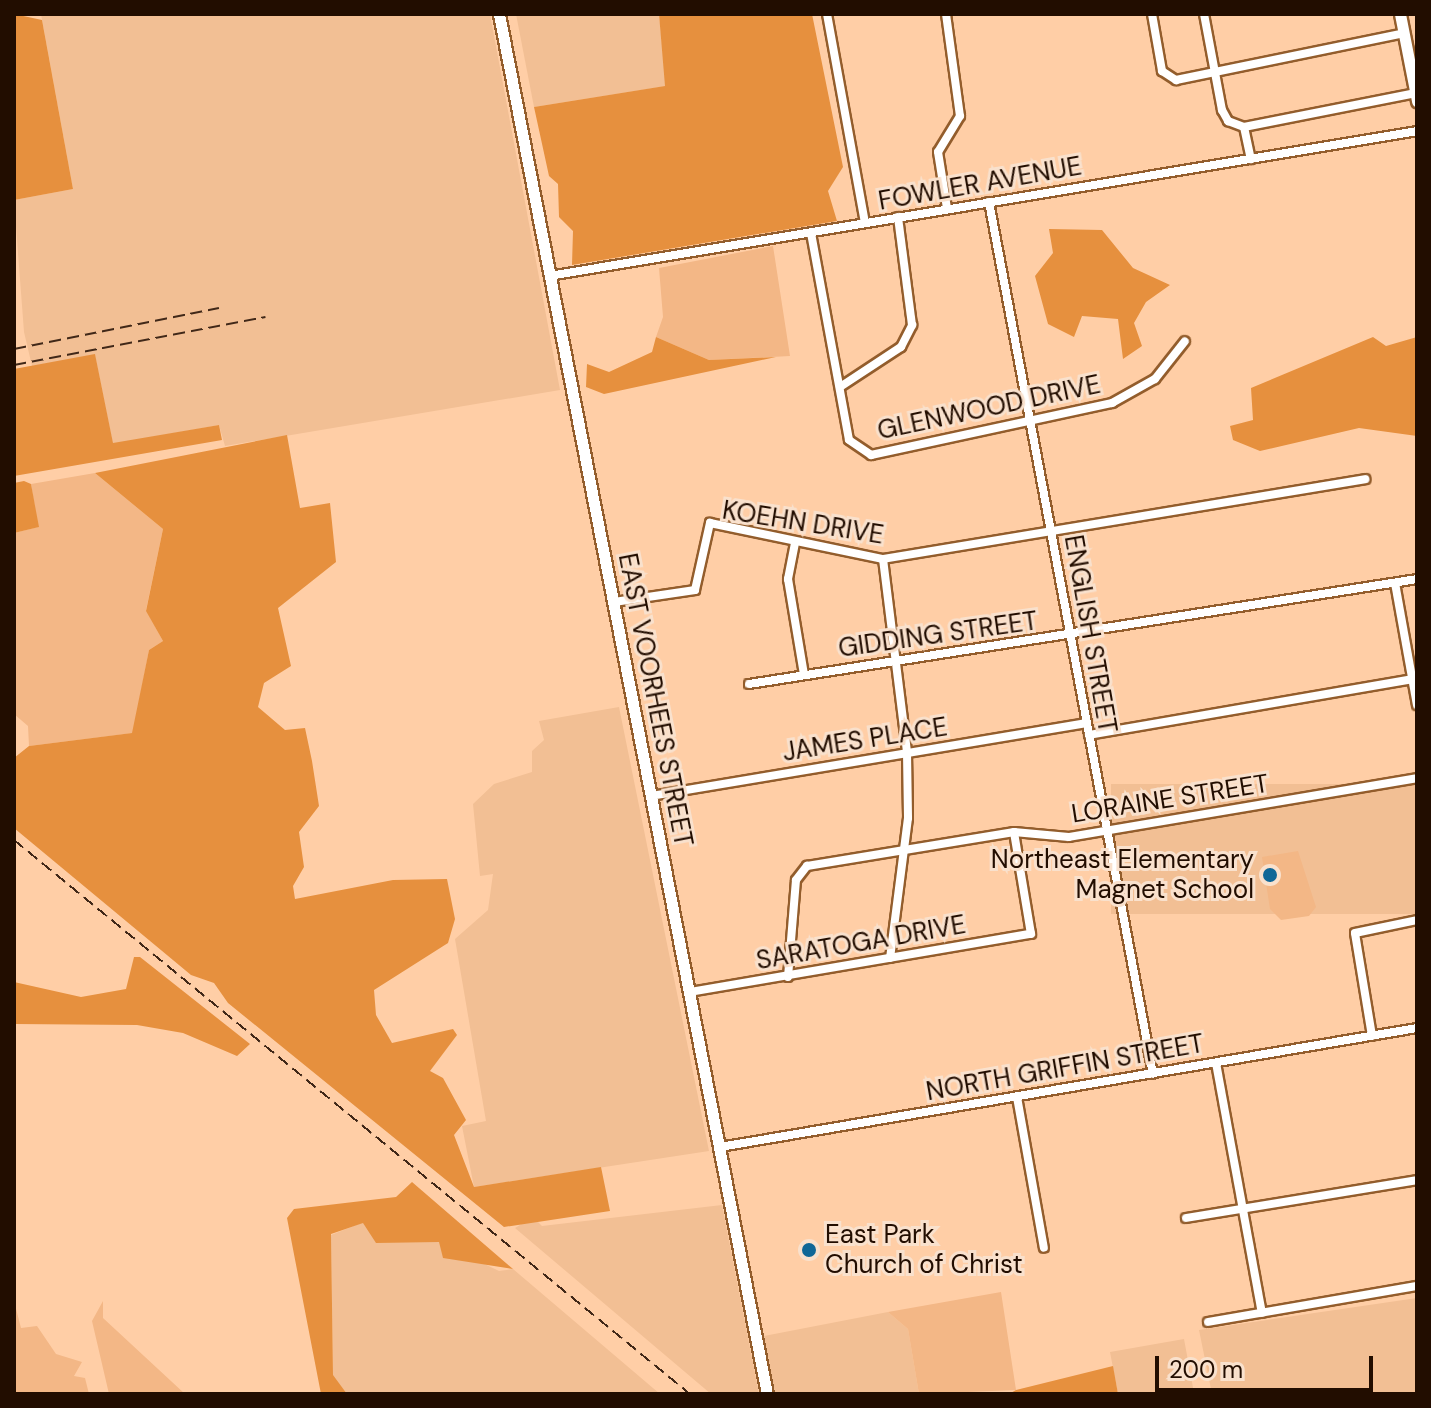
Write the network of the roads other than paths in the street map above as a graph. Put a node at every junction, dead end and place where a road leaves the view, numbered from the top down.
1 (499, 14) edge
2 (827, 14) edge
3 (946, 14) edge
4 (1152, 14) edge
5 (1204, 14) edge
6 (1400, 14) edge
7 (1404, 33) junction
8 (1215, 73) junction
9 (1416, 97) edge
10 (1244, 127) junction
11 (1417, 131) edge
12 (1251, 159) junction
13 (989, 202) junction
14 (947, 208) junction
15 (898, 217) junction
16 (865, 223) junction
17 (811, 233) junction
18 (549, 276) junction
19 (1185, 341) dead end
20 (840, 387) junction
21 (1030, 421) junction
22 (1365, 479) dead end
23 (1051, 531) junction
24 (795, 543) junction
25 (883, 559) junction
26 (1417, 579) edge
27 (1395, 583) junction
28 (614, 602) junction
29 (1071, 638) junction
30 (899, 660) junction
31 (804, 675) junction
32 (1412, 679) junction
33 (749, 684) dead end
34 (1417, 705) edge
35 (1086, 723) junction
36 (1089, 735) junction
37 (907, 753) junction
38 (1417, 778) edge
39 (651, 796) junction
40 (1107, 831) junction
41 (1014, 832) junction
42 (904, 850) junction
43 (1417, 920) edge
44 (890, 958) junction
45 (788, 977) junction
46 (690, 992) junction
47 (1417, 1028) edge
48 (1372, 1036) junction
49 (1216, 1063) junction
50 (1153, 1074) junction
51 (1017, 1097) junction
52 (720, 1147) junction
53 (1417, 1180) edge
54 (1243, 1210) junction
55 (1186, 1218) dead end
56 (1044, 1248) dead end
57 (1417, 1286) edge
58 (1262, 1313) junction
59 (1208, 1322) dead end
60 (767, 1394) edge

1 - 18 main road, EAST VOORHEES STREET
2 - 16 street
3 - 14 street
4 - 8 street
5 - 8 street
6 - 7 main road
7 - 8 street
7 - 9 main road
8 - 10 street
9 - 10 street
10 - 12 street
11 - 12 street, FOWLER AVENUE
12 - 13 street, FOWLER AVENUE
13 - 14 street, FOWLER AVENUE
13 - 21 street, ENGLISH STREET
14 - 15 street, FOWLER AVENUE
15 - 16 street, FOWLER AVENUE
15 - 20 street
16 - 17 street, FOWLER AVENUE
17 - 18 street, FOWLER AVENUE
17 - 20 street, GLENWOOD DRIVE
18 - 28 main road, EAST VOORHEES STREET
19 - 21 street, GLENWOOD DRIVE
20 - 21 street, GLENWOOD DRIVE
21 - 23 street, ENGLISH STREET
22 - 23 street, KOEHN DRIVE
23 - 25 street, KOEHN DRIVE
23 - 29 street, ENGLISH STREET
24 - 25 street, KOEHN DRIVE
24 - 28 street, KOEHN DRIVE
24 - 31 street
25 - 30 street
26 - 27 street, GIDDING STREET
27 - 29 street, GIDDING STREET
27 - 32 street
28 - 39 main road, EAST VOORHEES STREET
29 - 30 street, GIDDING STREET
29 - 35 street, ENGLISH STREET
30 - 31 street, GIDDING STREET
30 - 37 street
31 - 33 street, GIDDING STREET
32 - 34 street
32 - 36 street
35 - 36 street, ENGLISH STREET
35 - 37 street, JAMES PLACE
36 - 40 street, ENGLISH STREET
37 - 39 street, JAMES PLACE
37 - 42 street
38 - 40 street, LORAINE STREET
39 - 46 main road, EAST VOORHEES STREET
40 - 41 street, LORAINE STREET
40 - 50 street, ENGLISH STREET
41 - 42 street, LORAINE STREET
41 - 44 street, SARATOGA DRIVE
42 - 44 street
42 - 45 street, LORAINE STREET
43 - 48 street
44 - 45 street, SARATOGA DRIVE
45 - 46 street, SARATOGA DRIVE
46 - 52 main road, EAST VOORHEES STREET
47 - 48 street, NORTH GRIFFIN STREET
48 - 49 street, NORTH GRIFFIN STREET
49 - 50 street, NORTH GRIFFIN STREET
49 - 54 street
50 - 51 street, NORTH GRIFFIN STREET
51 - 52 street, NORTH GRIFFIN STREET
51 - 56 street
52 - 60 main road, EAST VOORHEES STREET
53 - 54 street
54 - 55 street
54 - 58 street
57 - 58 street
58 - 59 street

